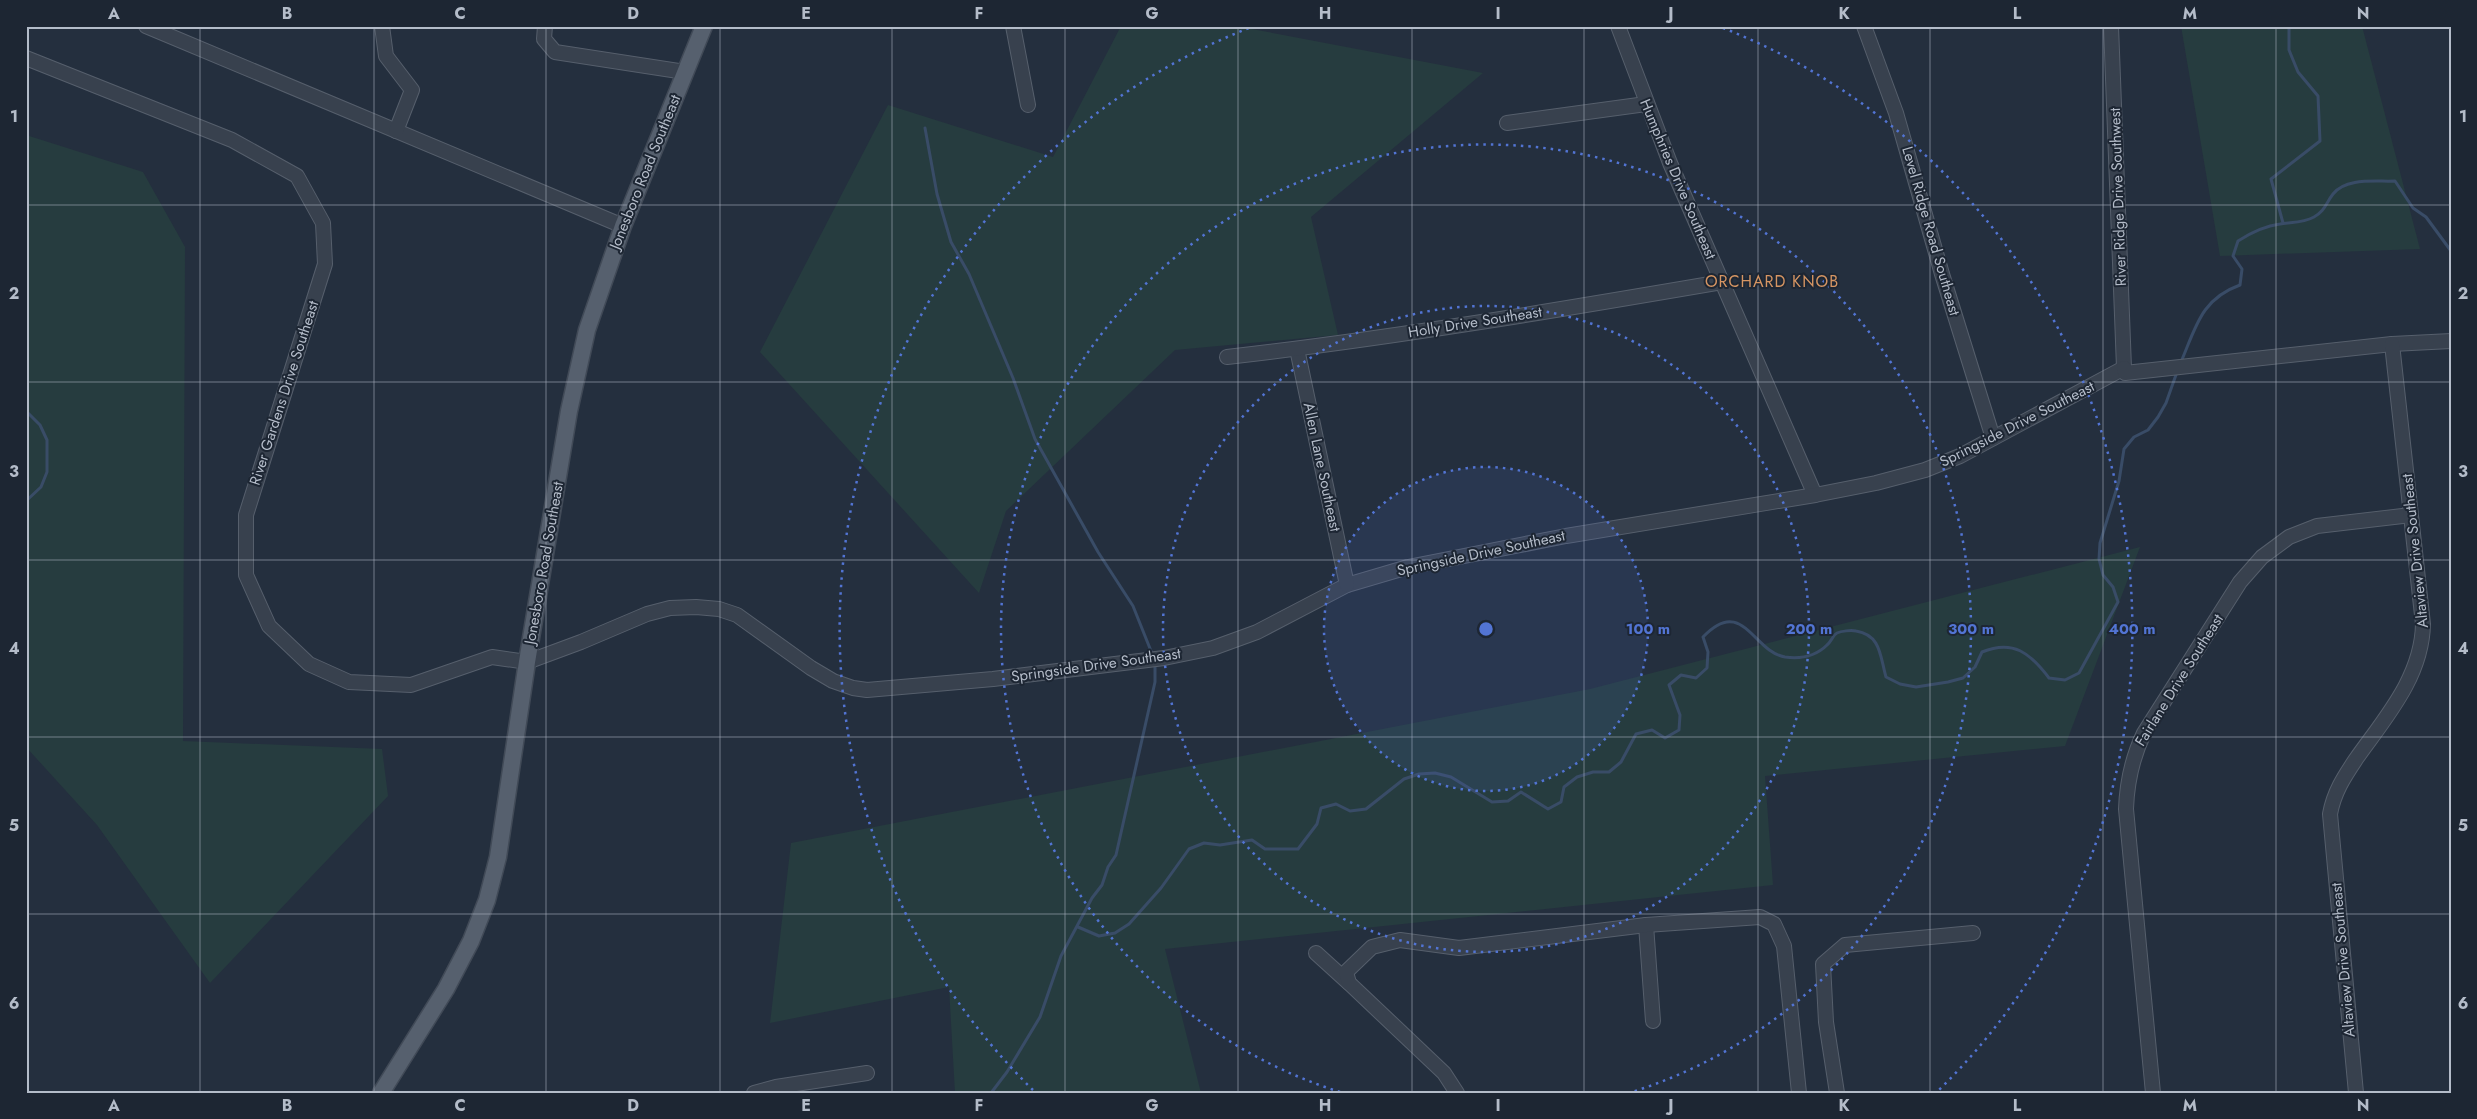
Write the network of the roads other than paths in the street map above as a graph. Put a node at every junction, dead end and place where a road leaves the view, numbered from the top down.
1 (146, 26) edge
2 (382, 26) edge
3 (545, 26) edge
4 (704, 26) edge
5 (1013, 26) edge
6 (1618, 26) edge
7 (1864, 26) edge
8 (2111, 26) edge
9 (26, 58) edge
10 (685, 72) junction
11 (1646, 104) junction
12 (1028, 105) dead end
13 (1507, 123) dead end
14 (396, 131) junction
15 (623, 226) junction
16 (1722, 282) junction
17 (2451, 341) edge
18 (2392, 344) junction
19 (1297, 349) junction
20 (1227, 357) dead end
21 (2124, 368) junction
22 (1993, 438) junction
23 (1815, 495) junction
24 (2411, 515) junction
25 (1347, 584) junction
26 (527, 662) junction
27 (1646, 925) junction
28 (1973, 933) dead end
29 (1316, 953) dead end
30 (1349, 983) junction
31 (1653, 1021) dead end
32 (867, 1072) dead end
33 (381, 1093) edge
34 (754, 1093) edge
35 (1457, 1093) edge
36 (1799, 1093) edge
37 (1837, 1093) edge
38 (2153, 1093) edge
39 (2356, 1093) edge

1 - 14 street
2 - 14 street
3 - 10 street
4 - 10 main road, Jonesboro Road Southeast
5 - 12 street
6 - 11 street, Humphries Drive Southeast
7 - 22 street, Level Ridge Road Southeast
8 - 21 street, River Ridge Drive Southwest
9 - 26 street, River Gardens Drive Southeast
10 - 15 main road, Jonesboro Road Southeast
11 - 13 street
11 - 16 street, Humphries Drive Southeast
14 - 15 street
15 - 26 main road, Jonesboro Road Southeast
16 - 19 street, Holly Drive Southeast
16 - 23 street, Humphries Drive Southeast
17 - 18 street
18 - 21 street
18 - 24 street, Altaview Drive Southeast
19 - 20 street, Holly Drive Southeast
19 - 25 street, Allen Lane Southeast
21 - 22 street, Springside Drive Southeast
22 - 23 street, Springside Drive Southeast
23 - 25 street, Springside Drive Southeast
24 - 38 street, Fairlane Drive Southeast
24 - 39 street, Altaview Drive Southeast
25 - 26 street, Springside Drive Southeast
26 - 33 main road, Jonesboro Road Southeast
27 - 30 street
27 - 31 street
27 - 36 street
28 - 37 street
29 - 30 street
30 - 35 street
32 - 34 street

